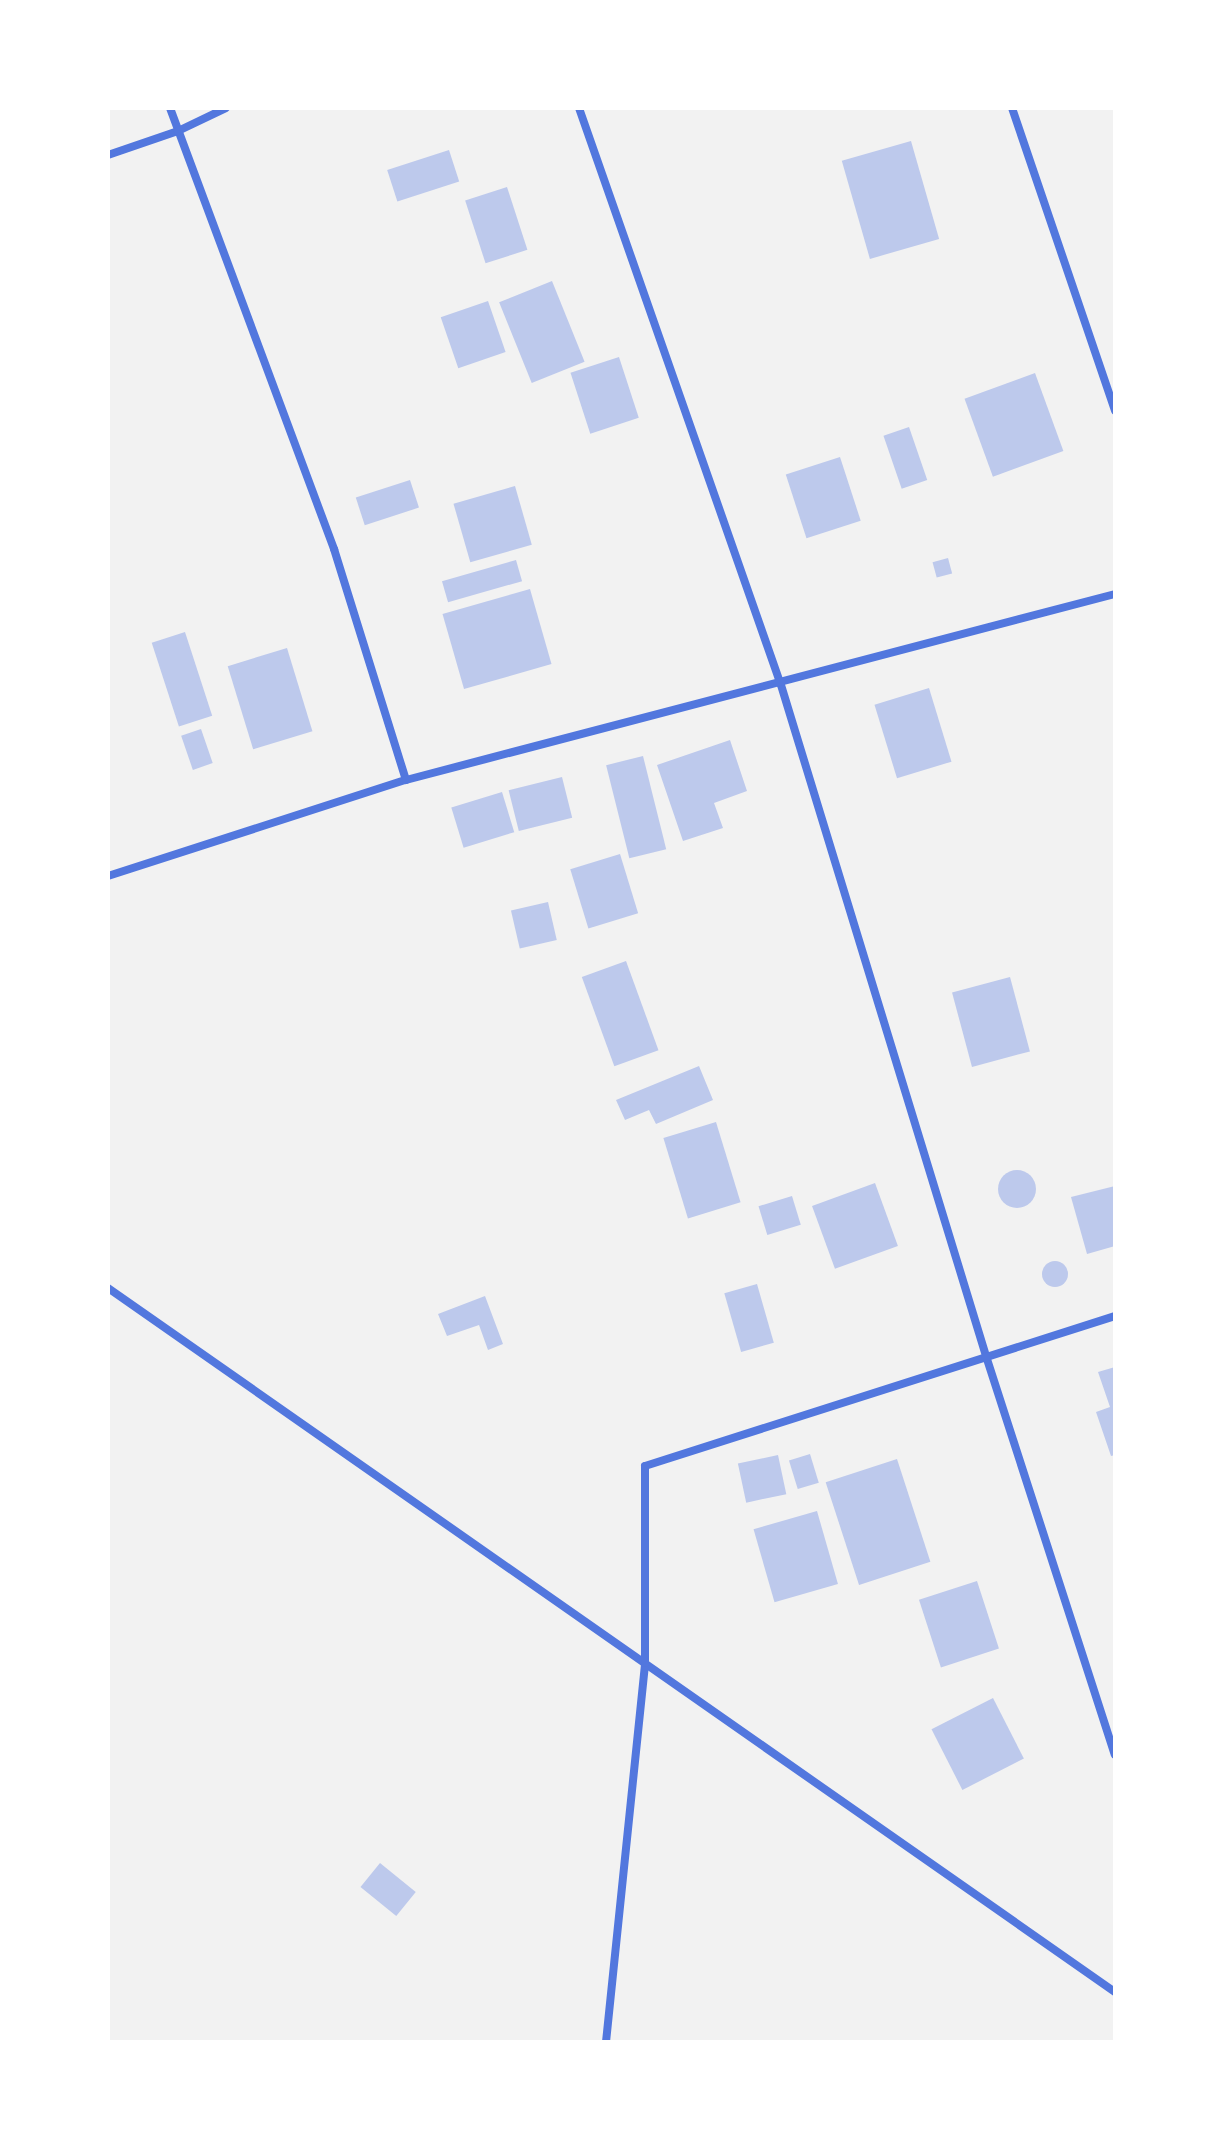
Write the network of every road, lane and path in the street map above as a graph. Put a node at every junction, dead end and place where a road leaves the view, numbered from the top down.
1 (170, 108) edge
2 (226, 108) edge
3 (579, 108) edge
4 (1012, 108) edge
5 (178, 131) junction
6 (108, 155) edge
7 (1115, 411) edge
8 (1115, 594) edge
9 (781, 685) junction
10 (406, 780) junction
11 (108, 876) edge
12 (108, 1288) edge
13 (1115, 1316) edge
14 (986, 1356) junction
15 (645, 1663) junction
16 (1115, 1755) edge
17 (1115, 1992) edge
18 (606, 2042) edge

1 - 5 street
2 - 5 street
3 - 9 street
4 - 7 street
5 - 6 street
5 - 10 street
8 - 9 street
9 - 10 street
9 - 14 street
10 - 11 street
12 - 15 street
13 - 14 street
14 - 15 street
14 - 16 street
15 - 17 street
15 - 18 street

